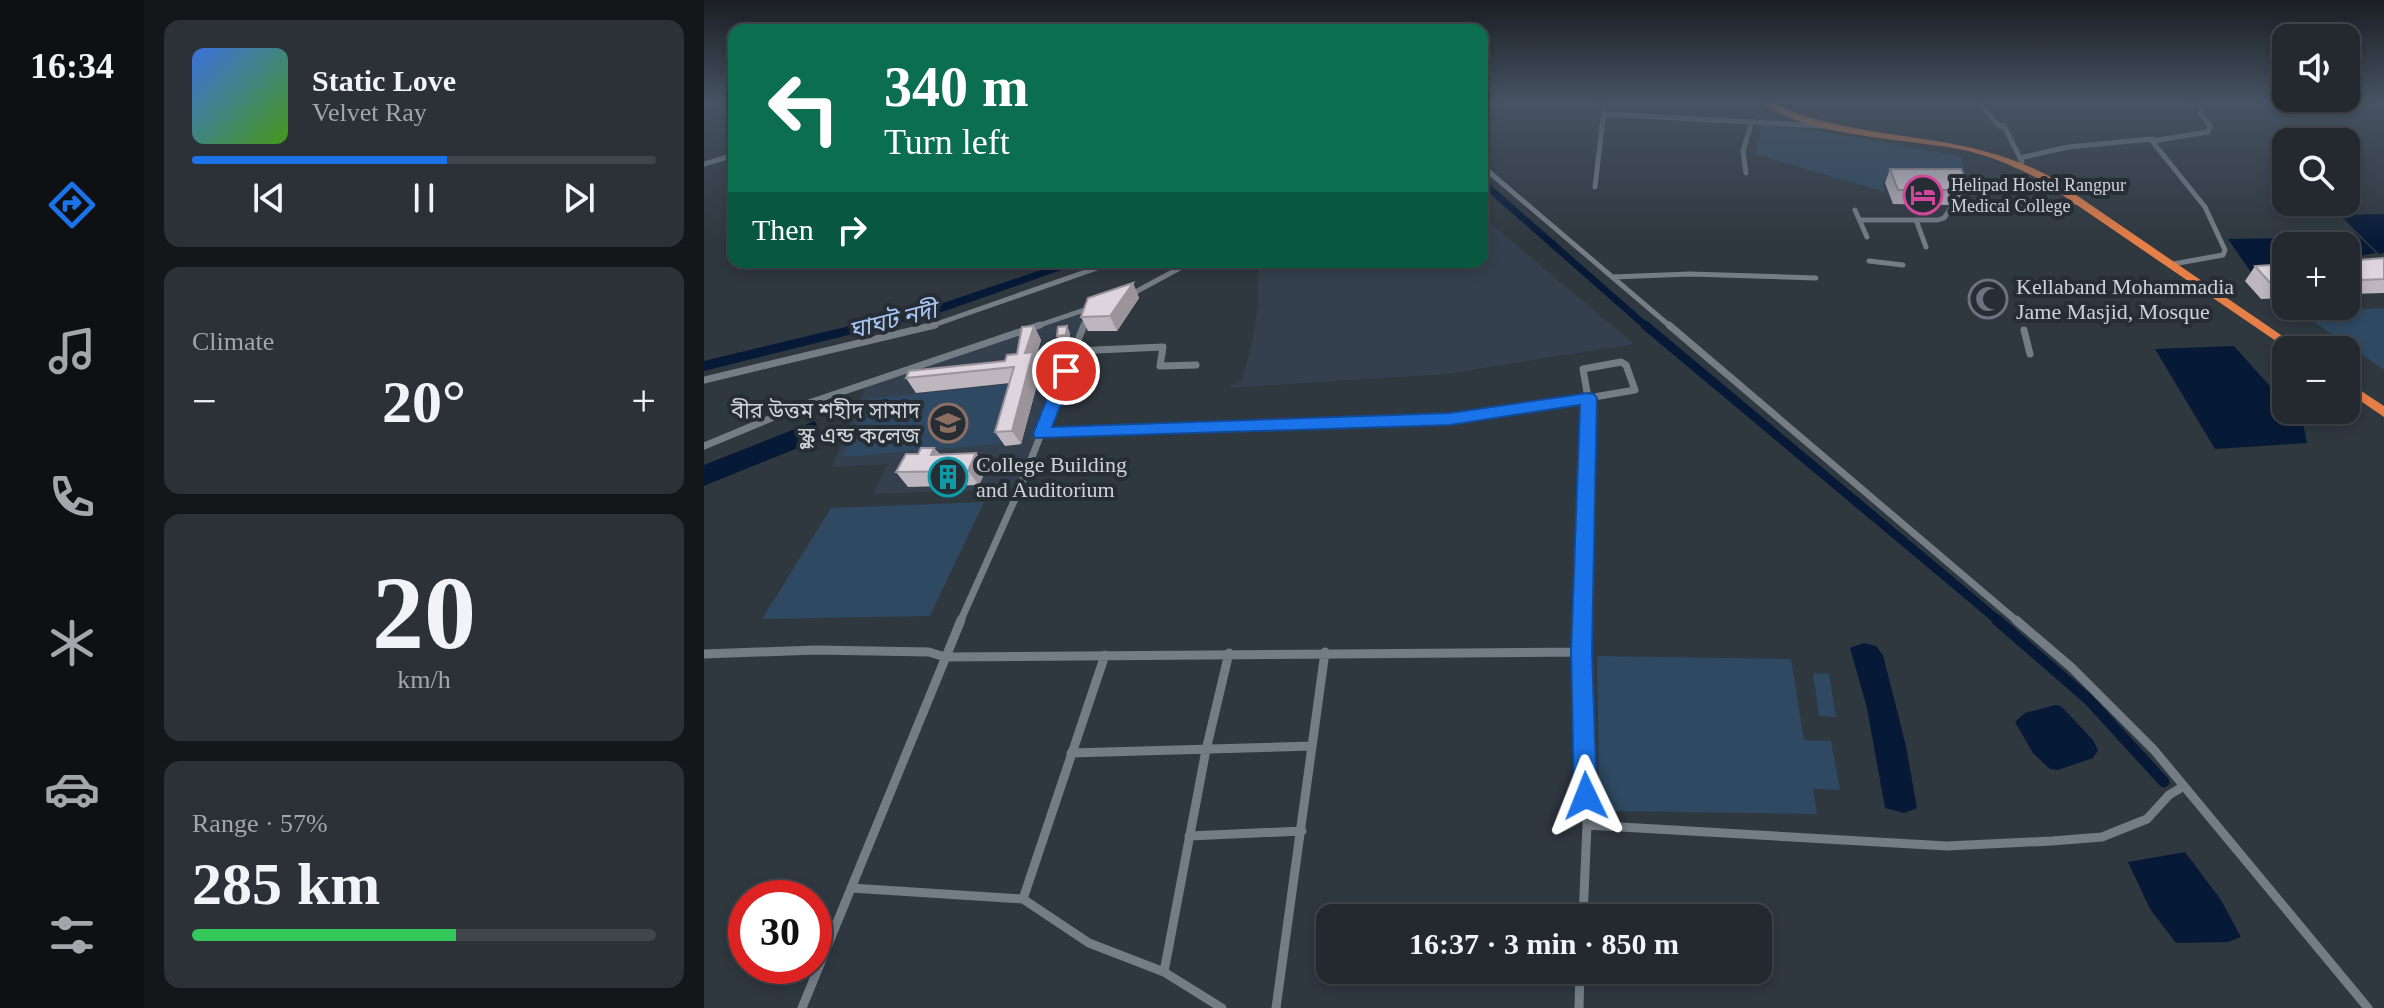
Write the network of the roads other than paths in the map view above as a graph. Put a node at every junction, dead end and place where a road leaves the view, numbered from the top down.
1 (1599, 148) edge
2 (1744, 148) edge
3 (1968, 148) edge
4 (2015, 148) edge
5 (2067, 148) edge
6 (2159, 148) edge
7 (728, 157) edge
8 (2022, 162) junction
9 (704, 164) edge
10 (1488, 171) edge
11 (1746, 173) dead end
12 (1595, 187) dead end
13 (2079, 202) junction
14 (1855, 210) dead end
15 (1860, 220) junction
16 (1916, 220) junction
17 (1867, 237) dead end
18 (1926, 247) dead end
19 (1869, 261) dead end
20 (2173, 264) junction
21 (1903, 265) dead end
22 (1098, 268) edge
23 (1181, 268) edge
24 (1613, 277) junction
25 (1816, 278) dead end
26 (1116, 299) edge
27 (1103, 304) edge
28 (1091, 308) junction
29 (2024, 330) dead end
30 (2277, 336) edge
31 (1074, 351) junction
32 (2030, 354) dead end
33 (1196, 365) dead end
34 (704, 380) edge
35 (2360, 395) edge
36 (1588, 398) junction
37 (2384, 412) edge
38 (1041, 434) junction
39 (704, 446) edge
40 (1325, 652) junction
41 (1582, 652) junction
42 (1229, 653) junction
43 (704, 654) edge
44 (1105, 655) junction
45 (945, 657) junction
46 (1312, 746) junction
47 (1206, 750) junction
48 (1071, 753) junction
49 (2184, 786) junction
50 (1587, 825) junction
51 (1302, 831) junction
52 (1189, 836) junction
53 (851, 888) junction
54 (1023, 899) junction
55 (1584, 904) edge
56 (1164, 972) junction
57 (1580, 984) edge
58 (802, 1008) edge
59 (1222, 1008) edge
60 (1276, 1008) edge
61 (1579, 1008) edge
62 (2368, 1008) edge

1 - 12 street
2 - 11 street
3 - 8 highway
4 - 8 street
5 - 8 street
6 - 20 street
7 - 9 street
8 - 13 highway
10 - 24 street
13 - 16 street
13 - 20 highway
14 - 15 street
15 - 16 street
15 - 17 street
16 - 18 street
19 - 21 street
20 - 30 highway
22 - 34 street
23 - 26 street
24 - 25 street
24 - 49 street
27 - 28 street
28 - 31 street
28 - 39 street
29 - 32 street
31 - 33 street
31 - 38 street
35 - 37 highway
36 - 36 street
36 - 38 street
36 - 41 street
38 - 45 street
40 - 41 street
40 - 42 street
40 - 46 street
41 - 50 street
42 - 44 street
42 - 47 street
43 - 45 street
44 - 45 street
44 - 48 street
45 - 53 street
46 - 47 street
46 - 51 street
47 - 48 street
47 - 52 street
48 - 54 street
49 - 50 street
49 - 62 street
50 - 55 street
51 - 52 street
51 - 60 street
52 - 56 street
53 - 54 street
53 - 58 street
54 - 56 street
56 - 59 street
57 - 61 street

